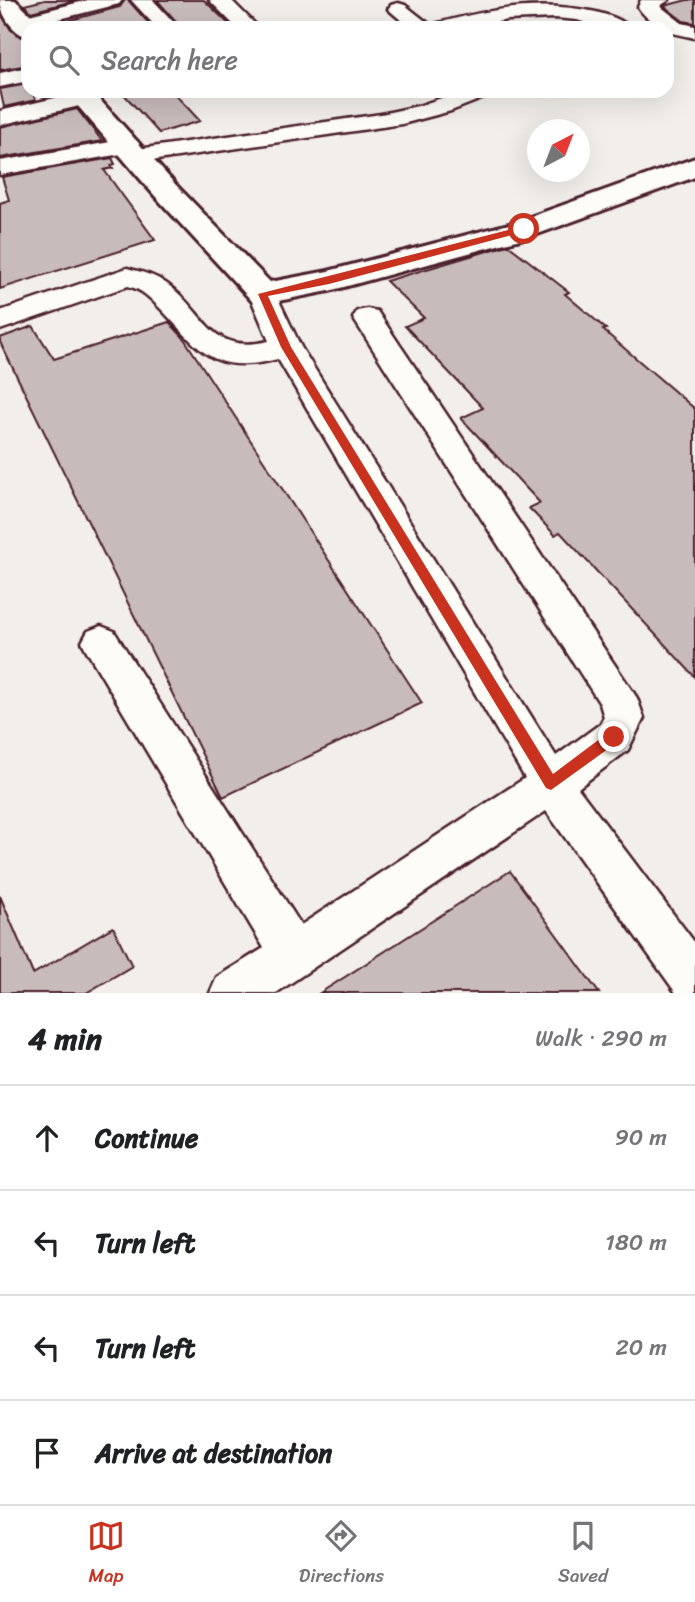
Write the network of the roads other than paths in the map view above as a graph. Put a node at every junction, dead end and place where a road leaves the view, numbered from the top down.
1 (2, 0) edge
2 (112, 0) edge
3 (141, 0) edge
4 (219, 0) edge
5 (659, 0) edge
6 (398, 9) dead end
7 (47, 21) edge
8 (162, 21) edge
9 (242, 21) edge
10 (414, 21) edge
11 (465, 21) edge
12 (606, 21) edge
13 (667, 21) edge
14 (674, 26) edge
15 (21, 28) edge
16 (695, 32) edge
17 (21, 76) edge
18 (0, 80) edge
19 (68, 98) edge
20 (85, 98) edge
21 (466, 98) edge
22 (0, 118) edge
23 (141, 161) junction
24 (695, 167) edge
25 (0, 168) edge
26 (263, 294) junction
27 (367, 318) dead end
28 (0, 321) edge
29 (286, 347) junction
30 (101, 642) dead end
31 (551, 784) junction
32 (294, 956) junction
33 (695, 981) edge
34 (233, 993) edge

1 - 15 main road
2 - 7 street
3 - 8 street
4 - 9 street
5 - 13 street
6 - 10 street
11 - 12 street
14 - 16 street
17 - 18 street
19 - 22 street
20 - 23 main road
21 - 23 street
23 - 25 street
23 - 26 main road
24 - 26 main road
26 - 29 street
27 - 31 street
28 - 29 street
29 - 31 street
30 - 32 street
31 - 32 street
31 - 33 street
32 - 34 street

